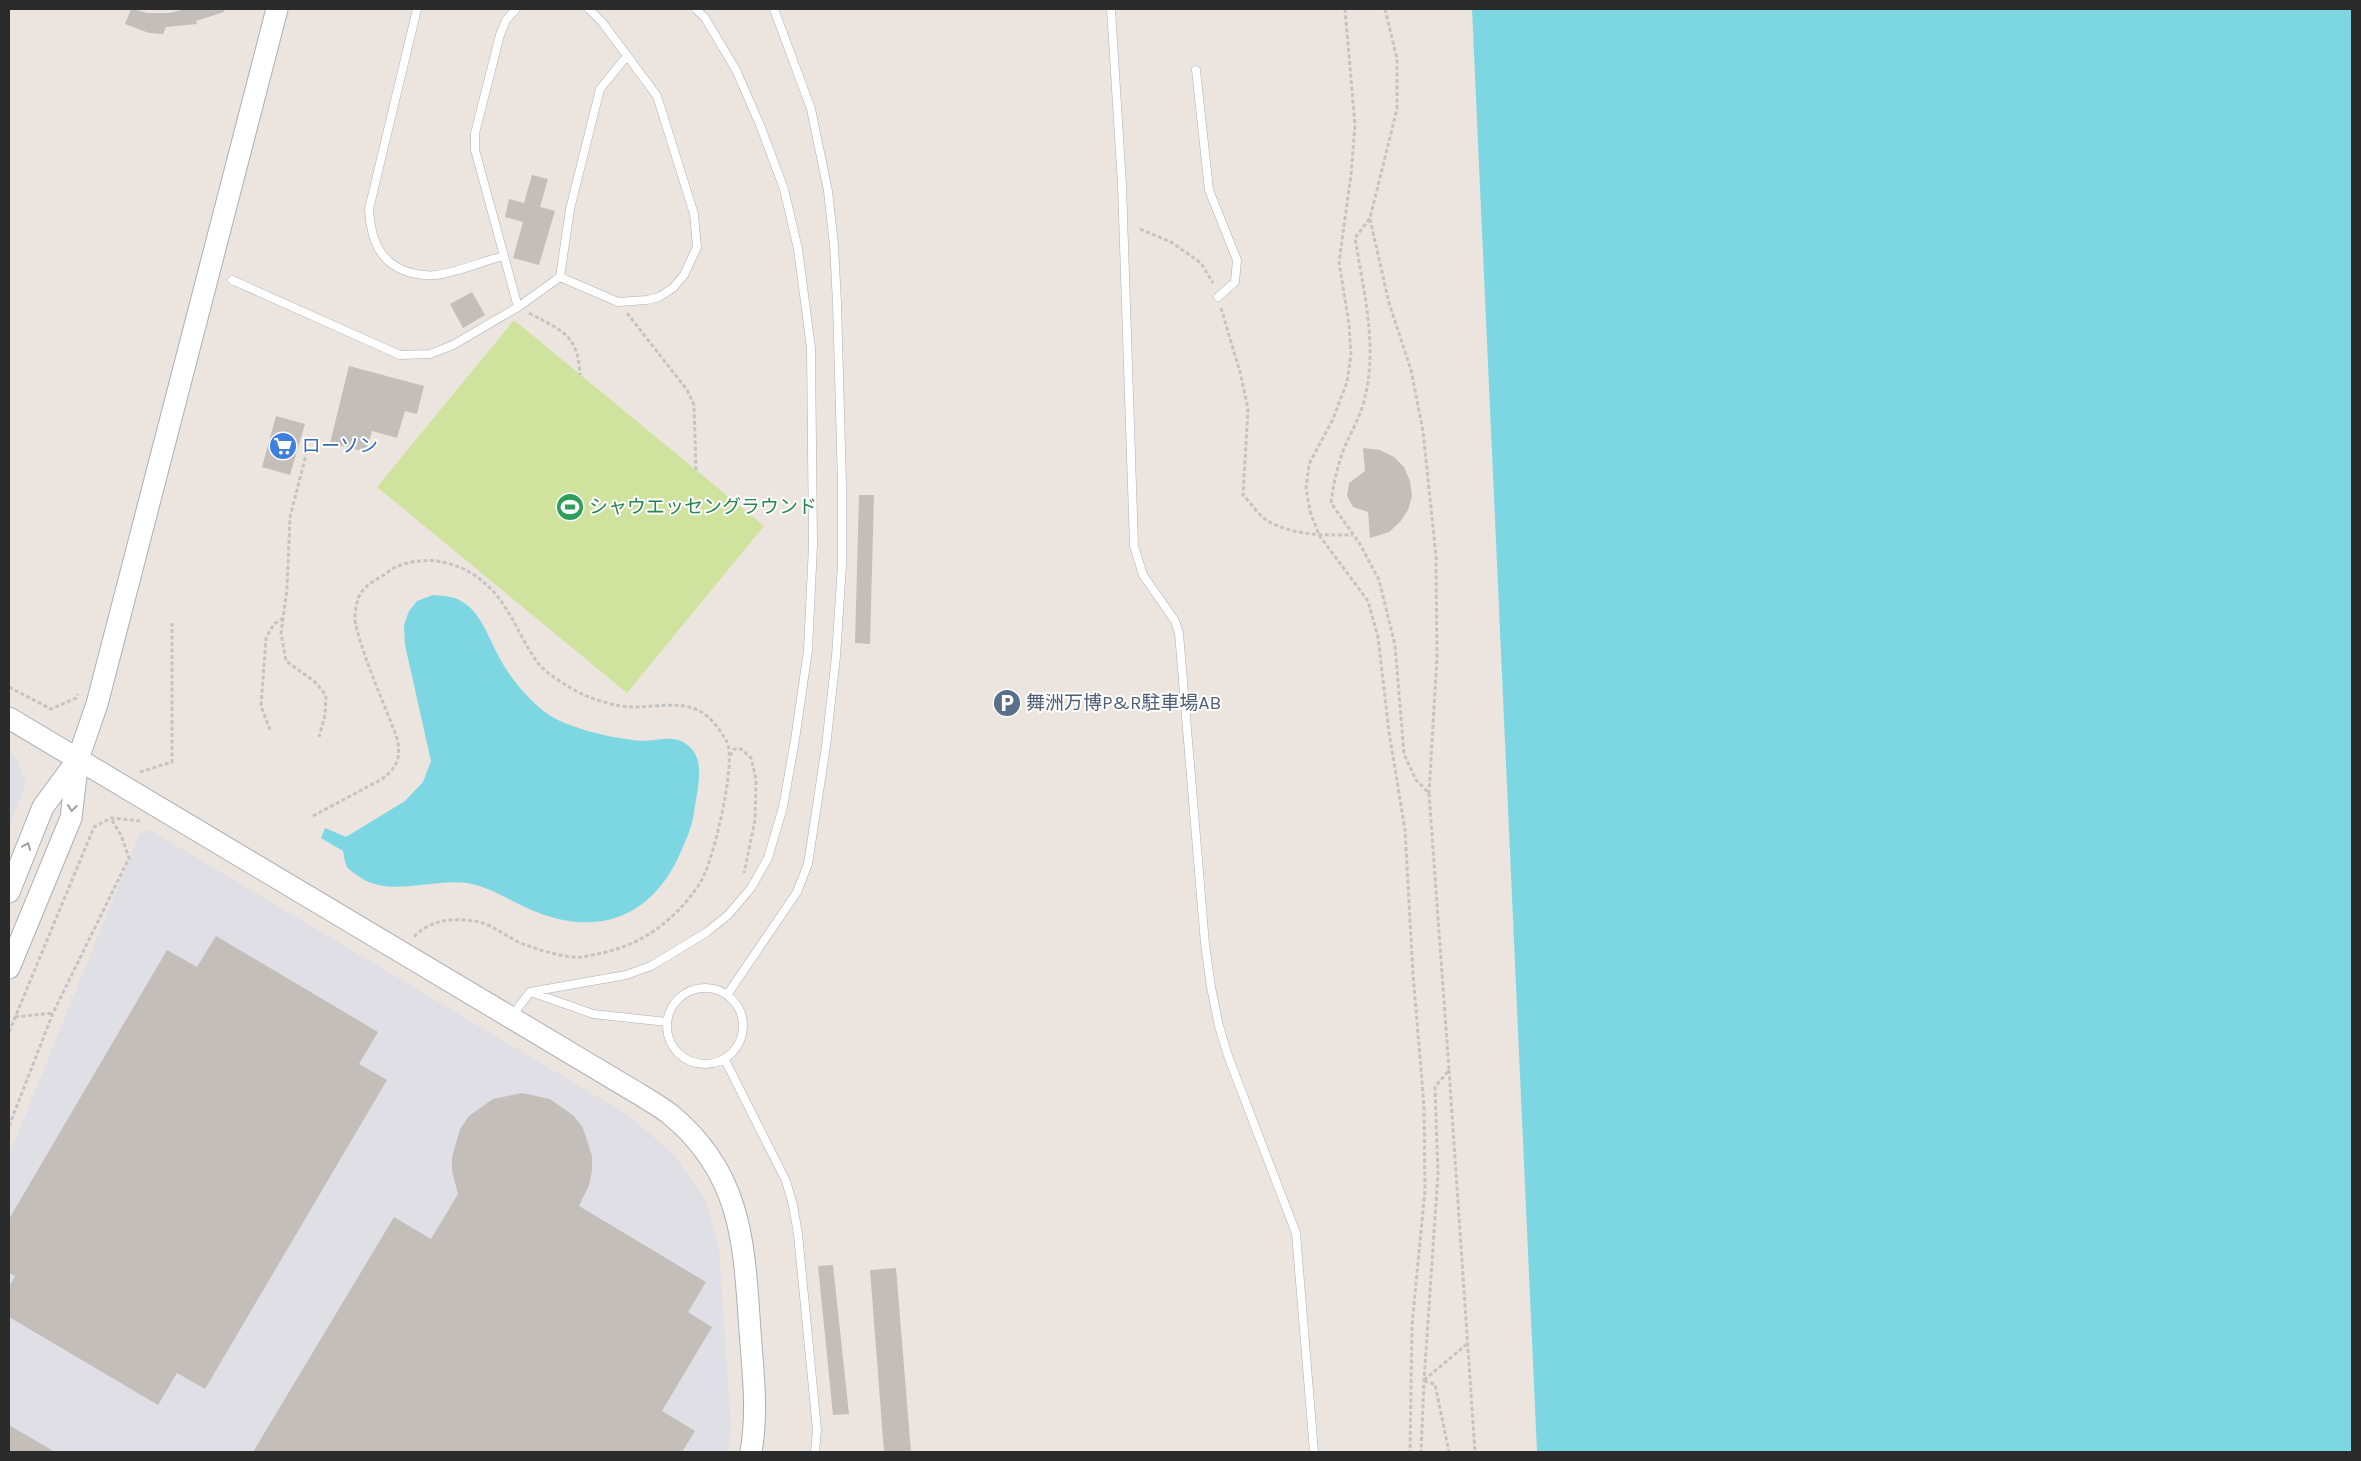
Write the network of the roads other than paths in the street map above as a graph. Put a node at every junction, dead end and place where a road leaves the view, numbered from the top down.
1 (278, 9) edge
2 (417, 9) edge
3 (516, 9) edge
4 (589, 9) edge
5 (696, 9) edge
6 (774, 9) edge
7 (1111, 9) edge
8 (627, 56) junction
9 (1196, 70) dead end
10 (502, 256) junction
11 (560, 277) junction
12 (232, 280) dead end
13 (1218, 297) road end
14 (518, 307) junction
15 (9, 718) edge
16 (78, 759) junction
17 (9, 892) edge
18 (9, 968) edge
19 (530, 992) junction
20 (727, 995) junction
21 (511, 1018) junction
22 (667, 1022) junction
23 (725, 1060) junction
24 (750, 1452) edge
25 (815, 1452) edge
26 (1314, 1452) edge

1 - 16 street
2 - 10 lane
3 - 10 lane
4 - 8 lane
5 - 19 lane
6 - 20 lane
7 - 26 lane
8 - 11 lane
8 - 11 lane
9 - 13 lane
10 - 14 lane
11 - 14 lane
12 - 14 lane
15 - 16 street
17 -> 16 street
16 -> 18 street
16 - 21 street
19 - 21 lane
19 - 22 lane
20 - 22 lane
20 - 23 lane
21 - 24 street
22 - 23 lane
23 - 25 lane

